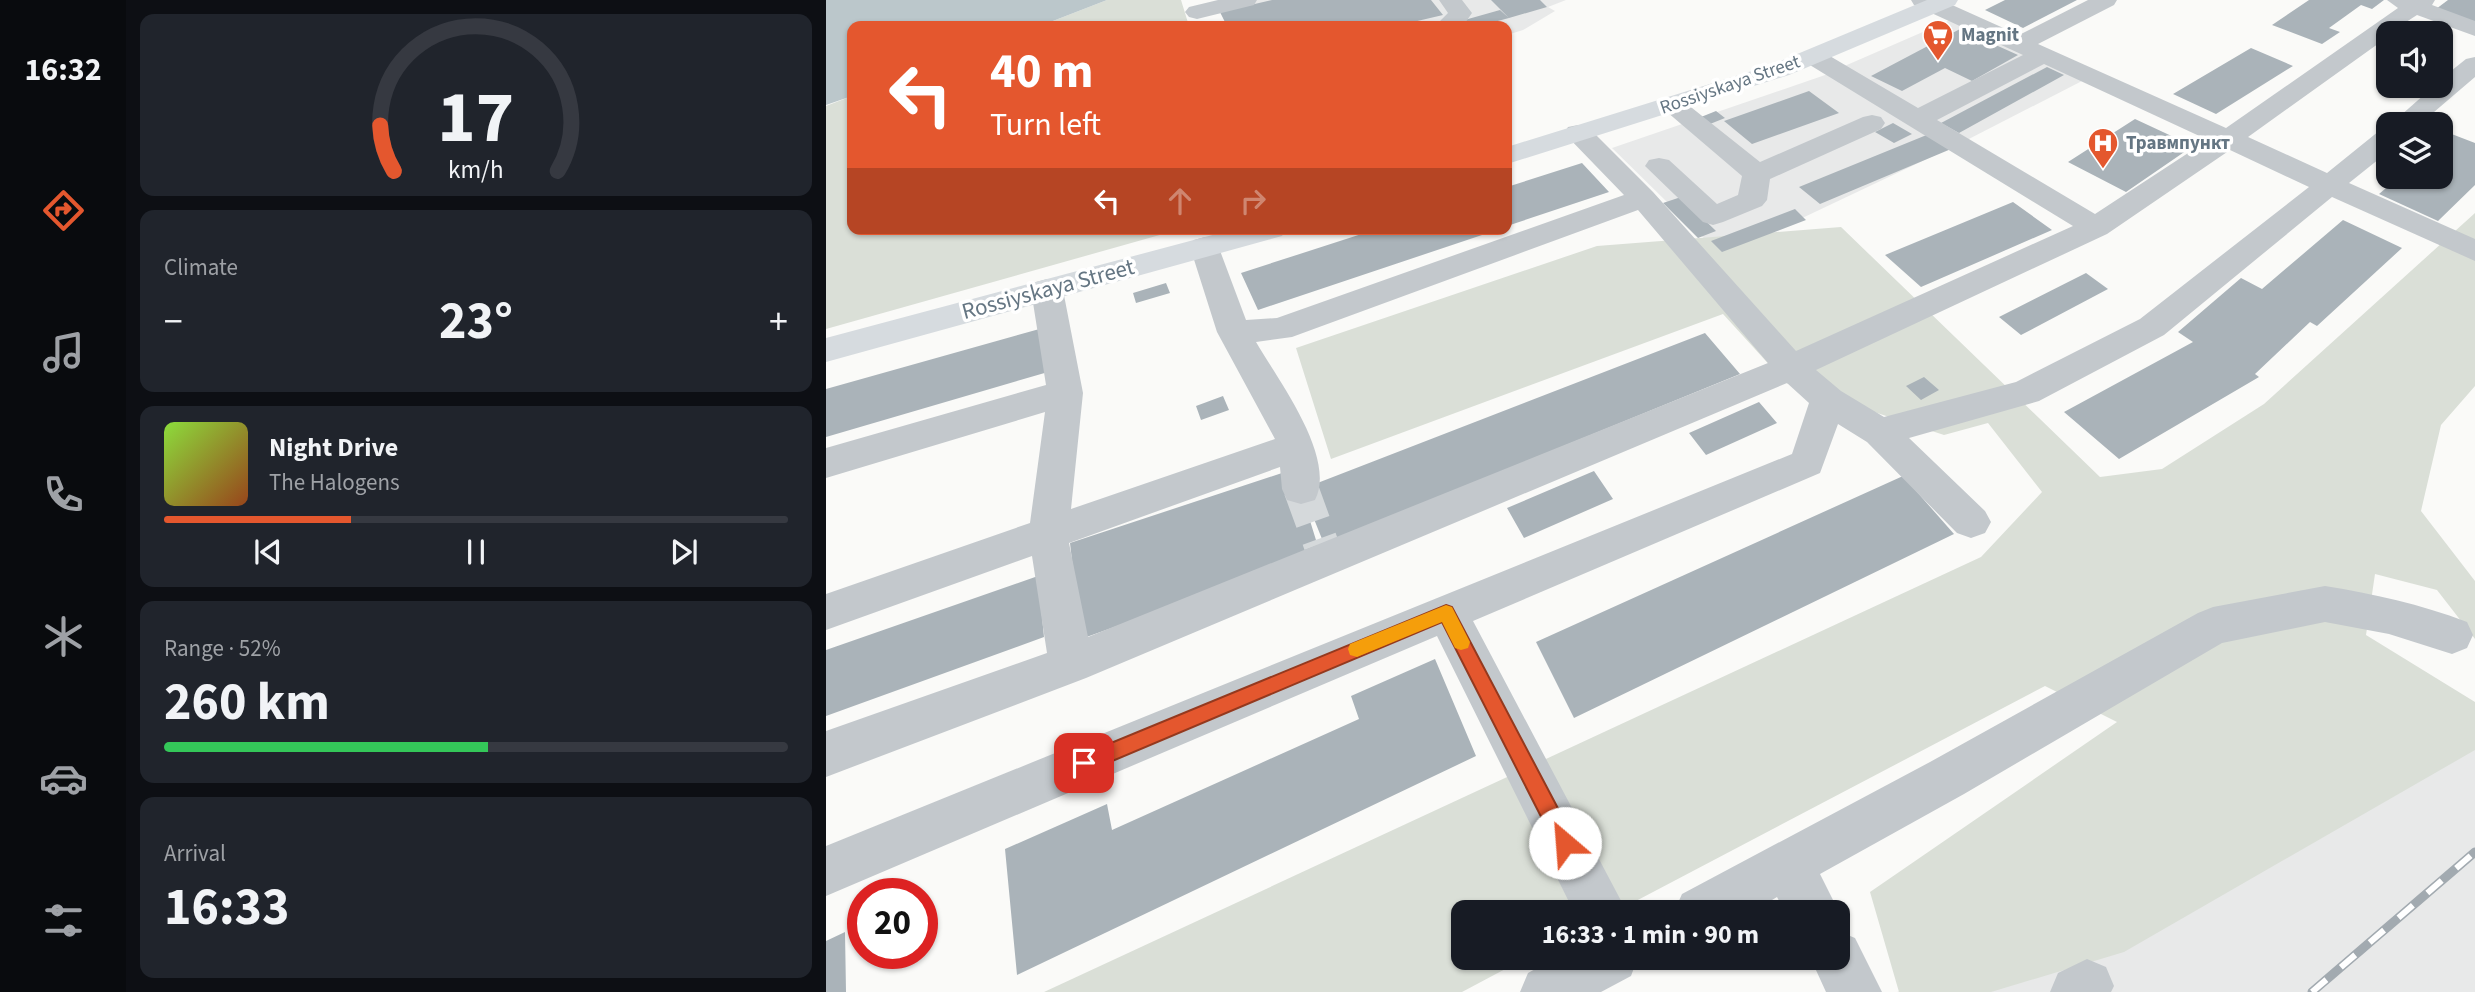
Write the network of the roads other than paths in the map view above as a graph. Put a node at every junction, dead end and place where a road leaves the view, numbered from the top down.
1 (1246, 0) edge
2 (1450, 0) edge
3 (2106, 0) edge
4 (1935, 2) edge
5 (2413, 2) edge
6 (1197, 13) edge
7 (1455, 21) edge
8 (2475, 29) edge
9 (2031, 49) junction
10 (1814, 57) junction
11 (2475, 64) edge
12 (1673, 106) junction
13 (2418, 112) edge
14 (1916, 120) junction
15 (1872, 124) dead end
16 (1578, 133) junction
17 (2228, 139) junction
18 (2376, 148) edge
19 (1512, 154) edge
20 (1659, 166) dead end
21 (1756, 174) junction
22 (2331, 186) junction
23 (1643, 198) junction
24 (2096, 227) junction
25 (1249, 235) edge
26 (1206, 247) junction
27 (2475, 251) edge
28 (1047, 290) junction
29 (1234, 332) junction
30 (826, 350) edge
31 (1791, 367) junction
32 (1065, 393) junction
33 (1828, 400) junction
34 (1880, 432) junction
35 (1297, 446) junction
36 (826, 463) edge
37 (1301, 489) tunnel mouth
38 (1971, 522) dead end
39 (1048, 535) junction
40 (826, 612) edge
41 (1446, 612) junction
42 (2452, 635) dead end
43 (1071, 664) junction
44 (826, 754) edge
45 (1788, 866) junction
46 (826, 871) edge
47 (1595, 900) edge
48 (1723, 900) edge
49 (1806, 900) edge
50 (1588, 970) edge
51 (1843, 970) edge
52 (1547, 992) edge
53 (1855, 992) edge

1 - 6 lane
2 - 7 lane
3 - 9 lane
4 - 9 lane
4 - 10 main road, Rossiyskaya Street
5 - 8 lane
5 - 17 lane
9 - 14 lane
9 - 17 lane
10 - 12 main road, Rossiyskaya Street
10 - 14 lane
11 - 13 lane
12 - 16 main road, Rossiyskaya Street
12 - 21 lane
14 - 24 lane
15 - 21 lane
16 - 19 main road, Rossiyskaya Street
16 - 23 lane
17 - 22 lane
17 - 24 lane
18 - 22 lane
20 - 21 lane
22 - 27 lane
22 - 34 lane
23 - 29 lane
23 - 31 lane
24 - 31 lane
25 - 26 main road, Rossiyskaya Street
26 - 28 main road, Rossiyskaya Street
26 - 29 lane
28 - 30 main road, Rossiyskaya Street
28 - 32 lane
29 - 35 lane
31 - 33 lane
31 - 43 lane
32 - 36 lane
32 - 39 lane
33 - 34 lane
33 - 41 lane
34 - 38 lane
35 - 37 lane
35 - 39 lane
39 - 40 lane
39 - 43 lane
41 - 46 lane
41 - 47 lane
42 - 45 lane
43 - 44 lane
45 - 48 lane
45 - 49 lane
50 - 52 lane
51 - 53 lane

